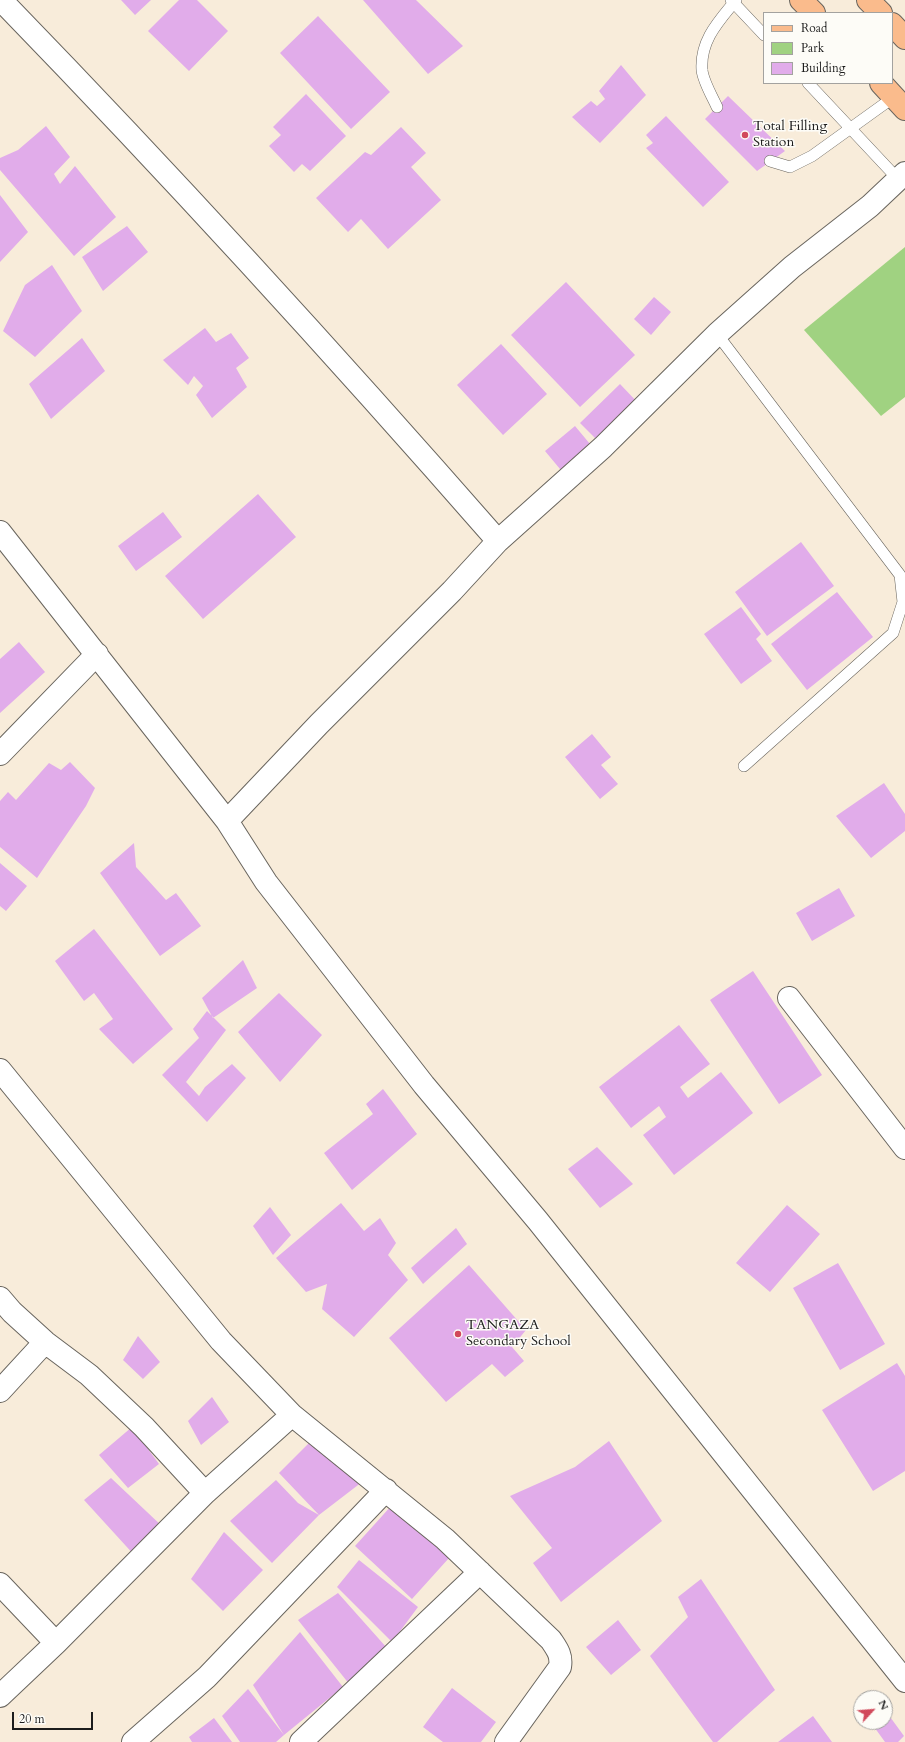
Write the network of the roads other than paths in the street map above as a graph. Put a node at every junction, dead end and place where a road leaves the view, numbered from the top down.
1 (1, 0) edge
2 (801, 0) edge
3 (868, 0) edge
4 (734, 1) edge
5 (813, 12) edge
6 (880, 12) edge
7 (893, 25) edge
8 (763, 34) edge
9 (905, 38) edge
10 (809, 84) edge
11 (893, 96) edge
12 (717, 107) dead end
13 (850, 129) junction
14 (770, 161) dead end
15 (901, 176) edge
16 (717, 334) junction
17 (0, 532) edge
18 (498, 541) junction
19 (97, 654) junction
20 (1, 750) edge
21 (744, 766) dead end
22 (227, 821) junction
23 (789, 998) dead end
24 (0, 1070) edge
25 (905, 1148) edge
26 (0, 1298) edge
27 (45, 1342) junction
28 (0, 1391) edge
29 (292, 1414) junction
30 (386, 1490) junction
31 (205, 1493) junction
32 (480, 1572) junction
33 (0, 1584) edge
34 (56, 1644) junction
35 (905, 1681) edge
36 (0, 1696) edge
37 (133, 1742) edge
38 (301, 1742) edge
39 (506, 1742) edge

1 - 18 street
2 - 5 main road
3 - 6 main road
4 - 8 lane
4 - 12 lane
7 - 9 main road
10 - 13 lane
11 - 13 lane
13 - 14 lane
13 - 15 lane
15 - 16 street
16 - 18 street
16 - 21 lane
17 - 19 street
18 - 22 street
19 - 20 street
19 - 22 street
22 - 35 street
23 - 25 street
24 - 29 street
26 - 27 street
27 - 28 street
27 - 31 street
29 - 30 street
29 - 31 street
30 - 32 street
30 - 37 street
31 - 34 street
32 - 38 street
32 - 39 street
33 - 34 street
34 - 36 street

